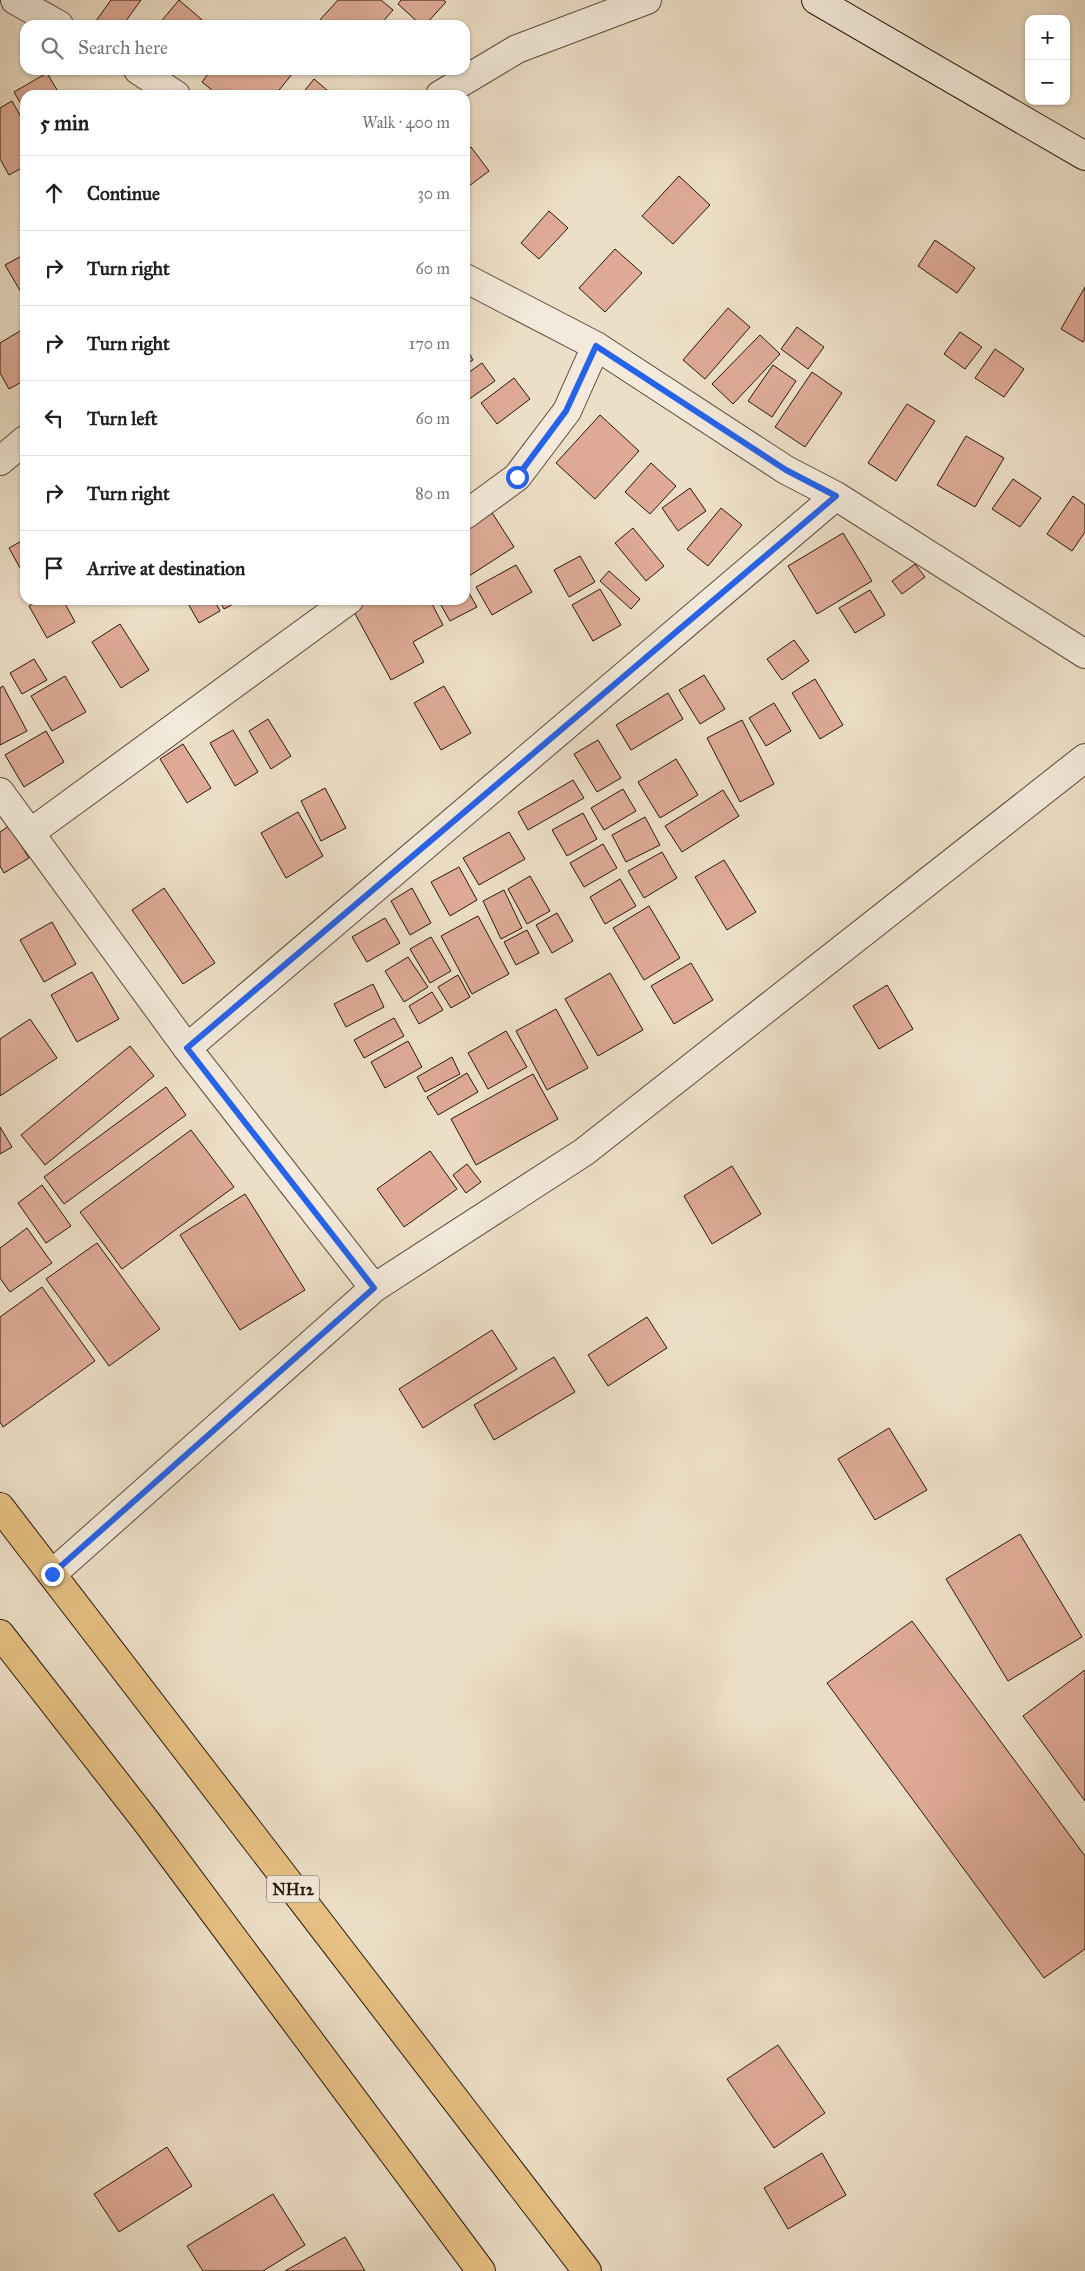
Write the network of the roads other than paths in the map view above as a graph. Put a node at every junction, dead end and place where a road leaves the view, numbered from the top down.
1 (15, 0) edge
2 (647, 0) edge
3 (816, 0) edge
4 (50, 20) edge
5 (146, 75) edge
6 (168, 90) edge
7 (448, 90) edge
8 (1085, 156) edge
9 (470, 281) edge
10 (596, 346) junction
11 (20, 444) edge
12 (0, 461) edge
13 (836, 496) junction
14 (470, 511) edge
15 (342, 605) edge
16 (1085, 654) edge
17 (1085, 758) edge
18 (0, 792) edge
19 (30, 833) junction
20 (187, 1048) junction
21 (374, 1288) junction
22 (0, 1508) edge
23 (52, 1574) junction
24 (0, 1634) edge
25 (481, 2271) edge
26 (587, 2271) edge

1 - 4 street
2 - 7 street
3 - 8 street
5 - 6 street
9 - 10 street
10 - 13 street
10 - 14 street
11 - 12 street
13 - 16 street
13 - 20 street
15 - 19 street
17 - 21 street
18 - 19 street
19 - 20 street
20 - 21 street
21 - 23 street
22 - 23 highway, NH12
23 - 26 highway, NH12
24 - 25 highway

